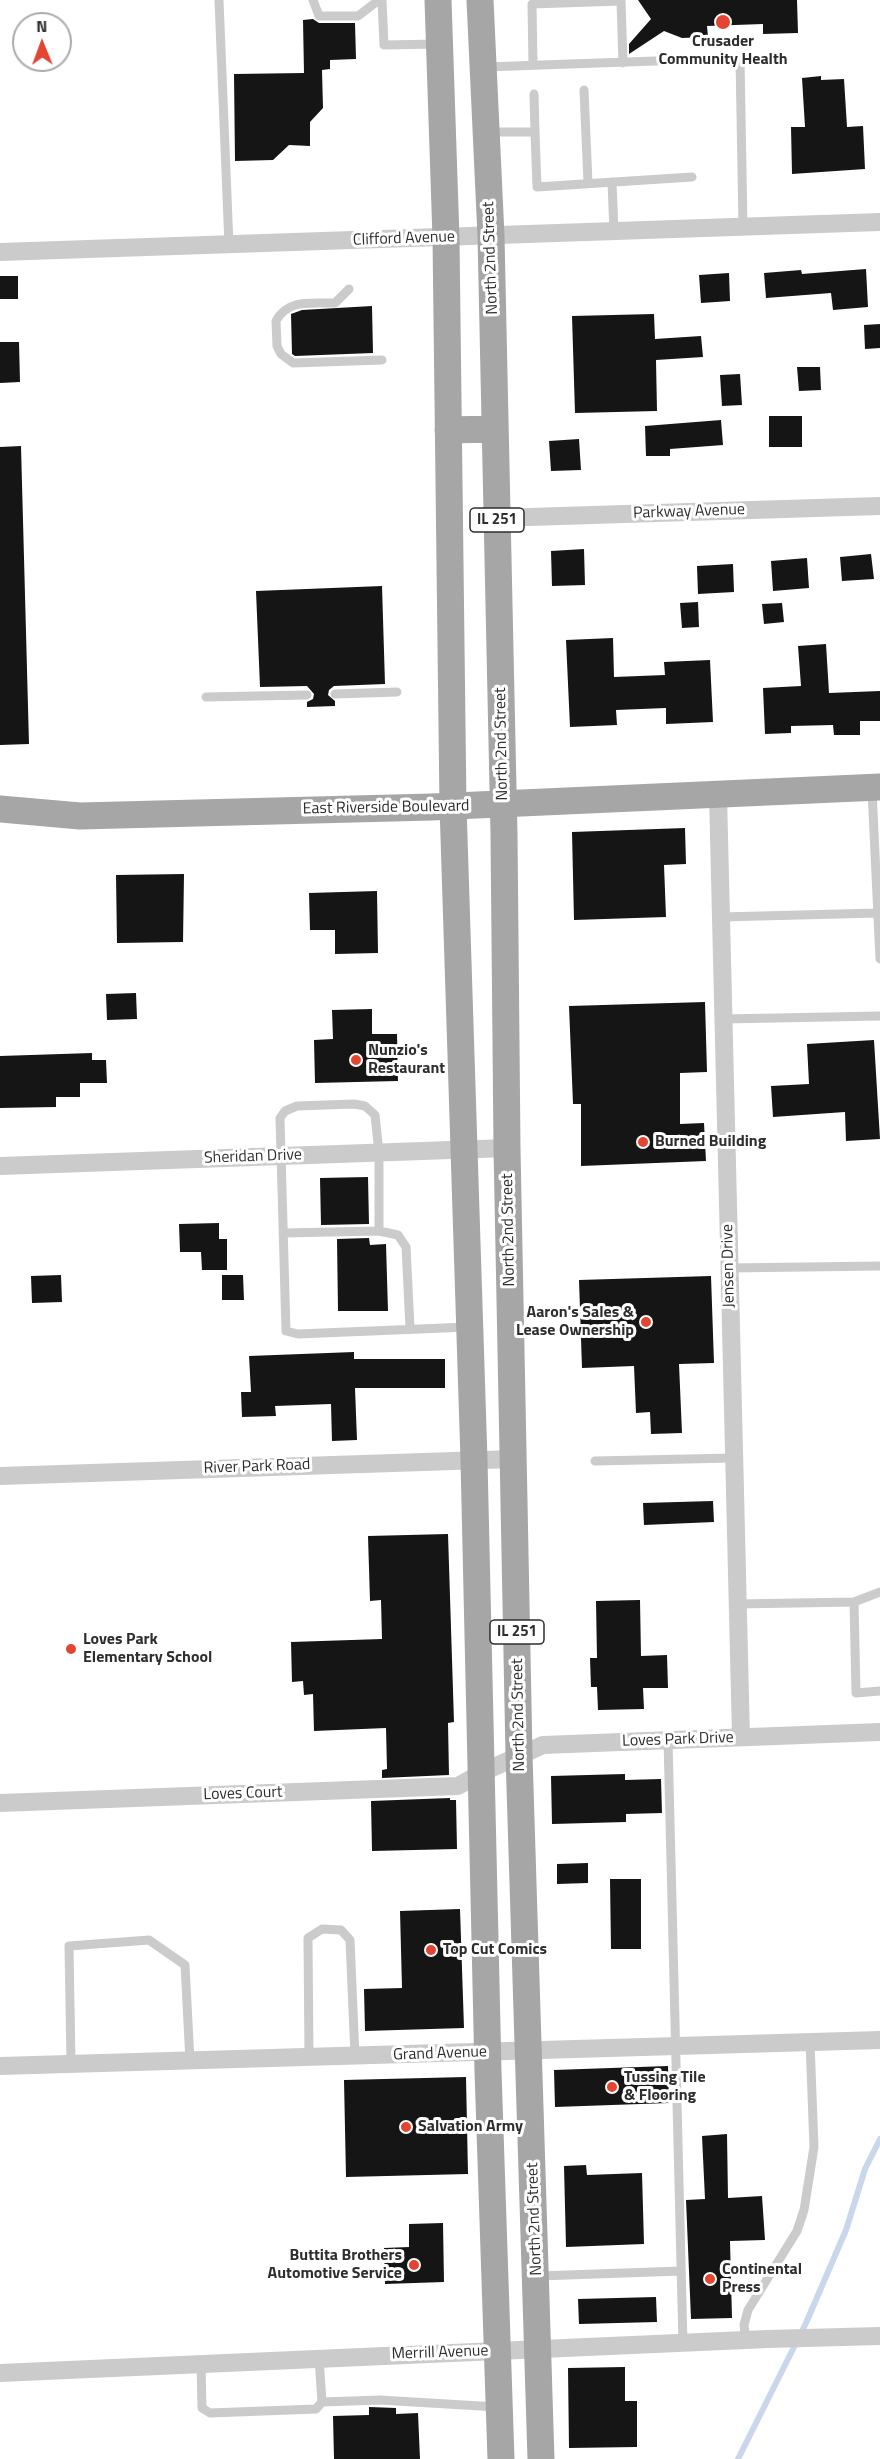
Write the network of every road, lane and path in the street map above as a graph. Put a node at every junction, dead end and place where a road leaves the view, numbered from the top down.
1 (219, 0) edge
2 (313, 0) edge
3 (380, 0) edge
4 (438, 0) edge
5 (480, 0) edge
6 (440, 44) junction
7 (623, 63) junction
8 (533, 65) junction
9 (483, 67) junction
10 (584, 90) dead end
11 (534, 94) dead end
12 (486, 132) junction
13 (535, 132) junction
14 (692, 177) dead end
15 (612, 182) junction
16 (588, 183) junction
17 (880, 222) edge
18 (743, 227) junction
19 (614, 232) junction
20 (491, 236) junction
21 (446, 238) junction
22 (229, 245) junction
23 (0, 252) edge
24 (350, 289) dead end
25 (382, 360) dead end
26 (495, 429) junction
27 (448, 430) junction
28 (880, 506) edge
29 (497, 518) junction
30 (397, 692) dead end
31 (307, 694) dead end
32 (335, 694) dead end
33 (206, 697) dead end
34 (876, 788) edge
35 (718, 795) junction
36 (504, 805) junction
37 (453, 806) junction
38 (0, 809) edge
39 (878, 913) junction
40 (721, 917) junction
41 (880, 959) edge
42 (880, 1016) edge
43 (723, 1019) junction
44 (507, 1148) junction
45 (464, 1150) junction
46 (379, 1153) junction
47 (281, 1156) junction
48 (0, 1166) edge
49 (379, 1231) junction
50 (283, 1233) junction
51 (880, 1266) edge
52 (729, 1268) junction
53 (470, 1327) junction
54 (410, 1328) junction
55 (734, 1458) junction
56 (514, 1459) junction
57 (474, 1460) junction
58 (595, 1461) dead end
59 (0, 1476) edge
60 (880, 1592) edge
61 (854, 1602) junction
62 (737, 1604) junction
63 (880, 1691) edge
64 (880, 1732) edge
65 (741, 1737) junction
66 (668, 1740) junction
67 (519, 1755) junction
68 (483, 1772) junction
69 (0, 1803) edge
70 (880, 2040) edge
71 (810, 2042) junction
72 (675, 2047) junction
73 (530, 2050) junction
74 (488, 2052) junction
75 (355, 2056) junction
76 (309, 2058) junction
77 (190, 2061) junction
78 (70, 2064) junction
79 (0, 2066) edge
80 (681, 2271) junction
81 (536, 2276) junction
82 (880, 2336) edge
83 (746, 2340) junction
84 (683, 2344) junction
85 (538, 2349) junction
86 (498, 2351) junction
87 (318, 2358) junction
88 (201, 2363) junction
89 (0, 2373) edge
90 (322, 2402) junction
91 (499, 2407) junction
92 (501, 2459) edge
93 (542, 2459) edge

1 - 22 lane
2 - 3 lane
3 - 6 lane
4 - 6 main road, IL 251
5 - 9 main road, North 2nd Street / IL 251
6 - 21 main road, IL 251
7 - 8 lane
7 - 8 lane
7 - 18 lane
8 - 9 lane
9 - 12 main road, North 2nd Street / IL 251
10 - 16 lane
11 - 13 lane
12 - 13 lane
12 - 20 main road, North 2nd Street / IL 251
13 - 16 lane
14 - 15 lane
15 - 16 lane
15 - 19 lane
17 - 18 street, Clifford Avenue
18 - 19 street, Clifford Avenue
19 - 20 street, Clifford Avenue
20 - 21 street, Clifford Avenue
20 - 26 main road, North 2nd Street / IL 251
21 - 22 street, Clifford Avenue
21 - 27 main road, IL 251
22 - 23 street, Clifford Avenue
24 - 25 lane
26 - 27 main road
26 - 29 main road, North 2nd Street / IL 251
27 - 37 main road, IL 251
28 - 29 street, Parkway Avenue
29 - 36 main road, North 2nd Street / IL 251
30 - 32 lane
31 - 33 lane
34 - 35 main road, East Riverside Boulevard
34 - 39 lane
35 - 36 main road, East Riverside Boulevard
35 - 40 street, Jensen Drive
36 - 37 main road, East Riverside Boulevard
36 - 44 main road, North 2nd Street / IL 251
37 - 38 main road, East Riverside Boulevard
37 - 45 main road, IL 251
39 - 40 lane
39 - 41 lane
40 - 43 street, Jensen Drive
42 - 43 lane
43 - 52 street, Jensen Drive
44 - 45 street, Sheridan Drive
44 - 56 main road, North 2nd Street / IL 251
45 - 46 street, Sheridan Drive
45 - 53 main road, IL 251
46 - 47 street, Sheridan Drive
46 - 47 lane
46 - 49 lane
47 - 48 street, Sheridan Drive
47 - 50 lane
49 - 50 lane
49 - 54 lane
50 - 54 lane
51 - 52 lane
52 - 55 street, Jensen Drive
53 - 54 lane
53 - 57 main road, IL 251
55 - 58 lane
55 - 62 street, Jensen Drive
56 - 57 street, River Park Road
56 - 67 main road, North 2nd Street / IL 251
57 - 59 street, River Park Road
57 - 68 main road, IL 251
60 - 61 lane
61 - 62 lane
61 - 63 lane
62 - 65 street, Jensen Drive
64 - 65 street, Loves Park Drive
65 - 66 street, Loves Park Drive
66 - 67 street, Loves Park Drive
66 - 72 lane
67 - 68 street, Loves Park Drive
67 - 73 main road, North 2nd Street / IL 251
68 - 69 street, Loves Court
68 - 74 main road, IL 251
70 - 71 street, Grand Avenue
71 - 72 street, Grand Avenue
71 - 83 lane
72 - 73 street, Grand Avenue
72 - 80 lane
73 - 74 street, Grand Avenue
73 - 81 main road, North 2nd Street / IL 251
74 - 75 street, Grand Avenue
74 - 86 main road, IL 251
75 - 76 street, Grand Avenue
75 - 76 lane
76 - 77 street, Grand Avenue
77 - 78 street, Grand Avenue
77 - 78 lane
78 - 79 street, Grand Avenue
80 - 81 lane
80 - 84 lane
81 - 85 main road, North 2nd Street / IL 251
82 - 83 street, Merrill Avenue
83 - 84 street, Merrill Avenue
84 - 85 street, Merrill Avenue
85 - 86 street, Merrill Avenue
85 - 93 main road, North 2nd Street / IL 251
86 - 87 street, Merrill Avenue
86 - 91 main road, IL 251
87 - 88 street, Merrill Avenue
87 - 90 lane
88 - 89 street, Merrill Avenue
88 - 90 lane
90 - 91 lane
91 - 92 main road, IL 251

